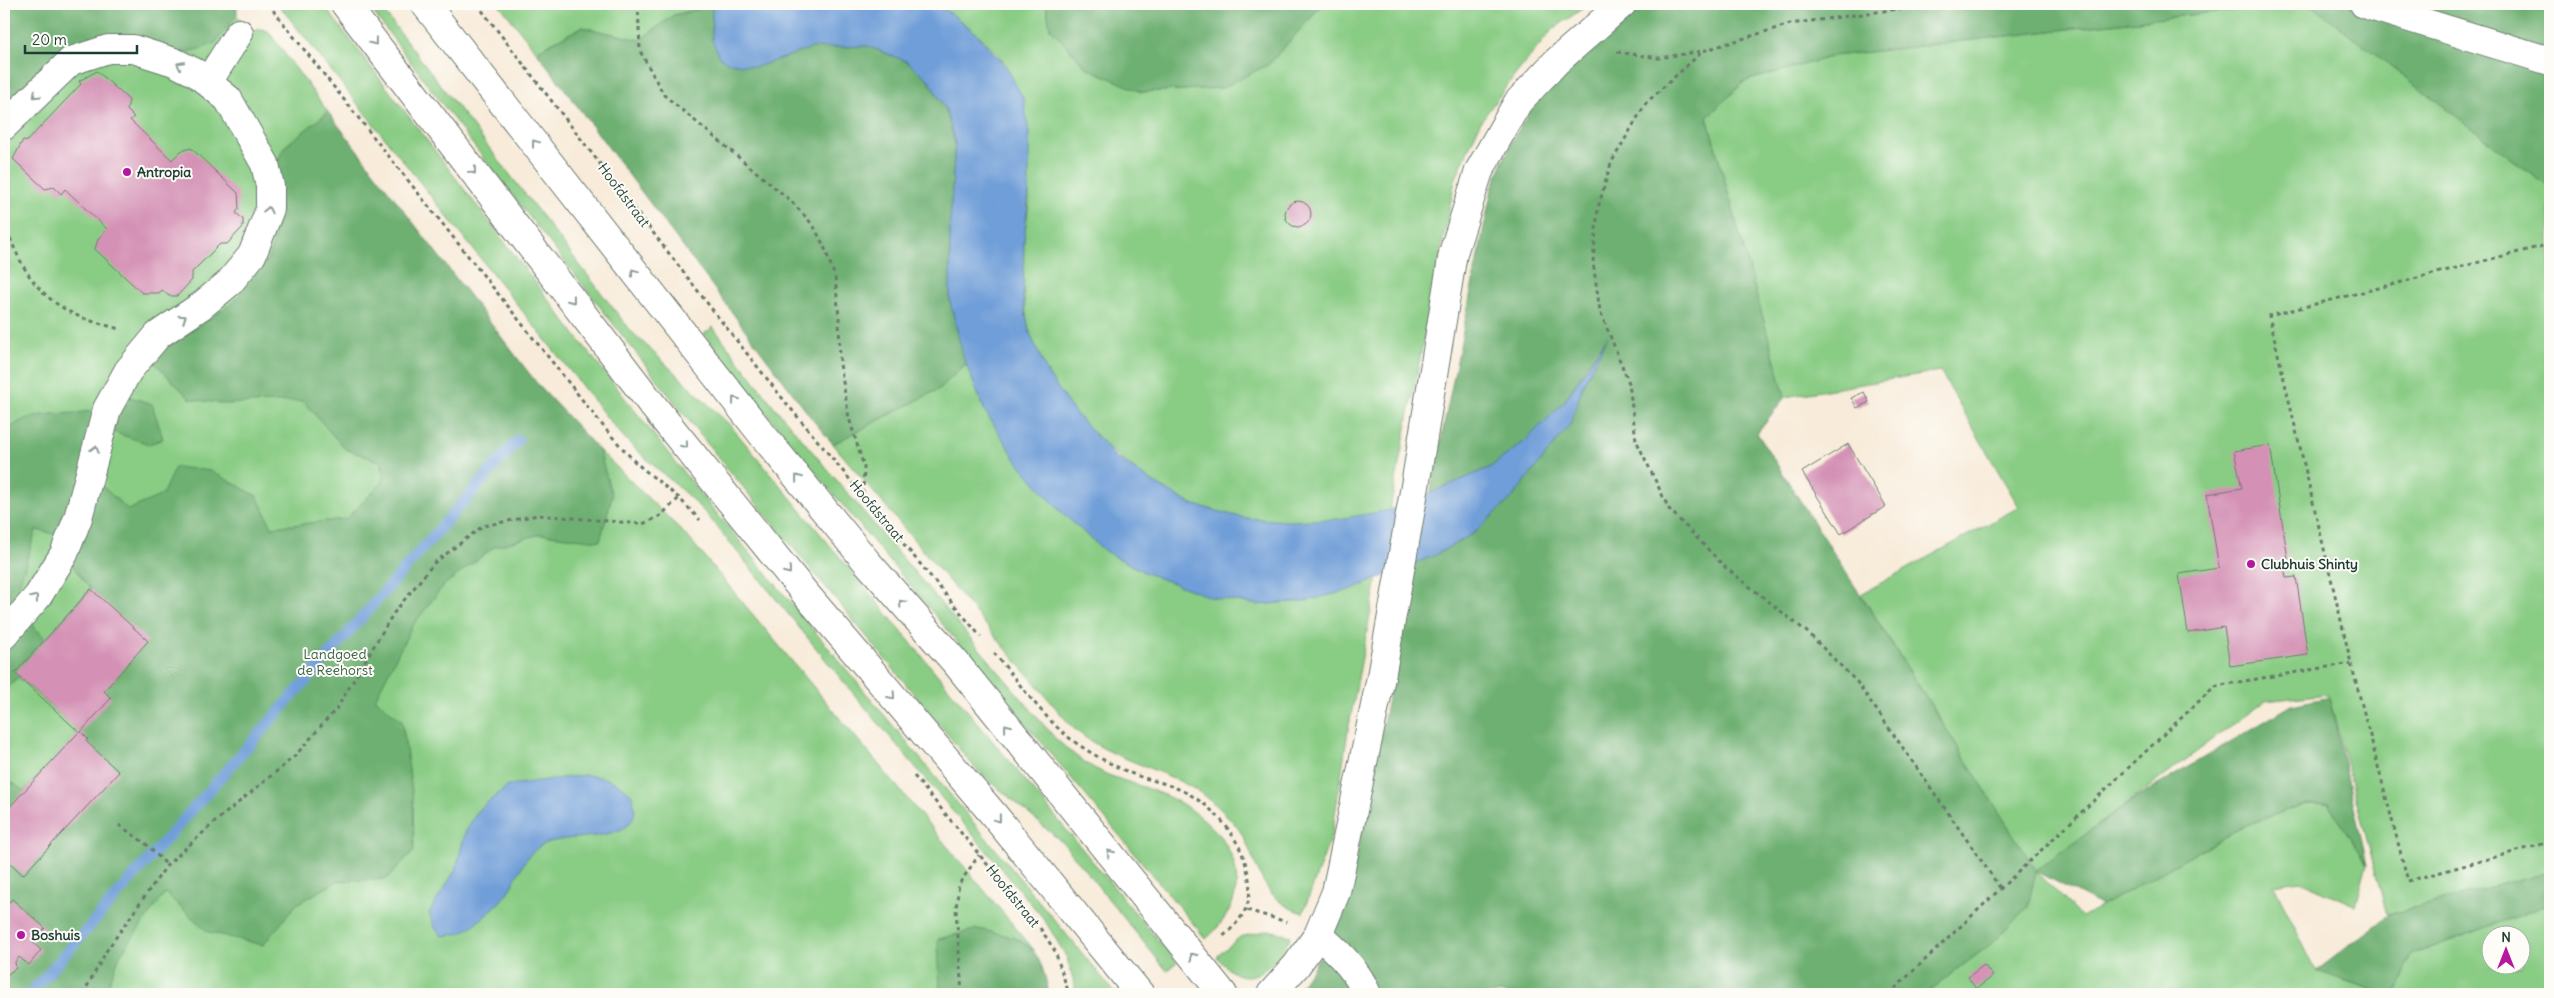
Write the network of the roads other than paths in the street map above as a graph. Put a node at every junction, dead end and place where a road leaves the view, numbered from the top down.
1 (344, 4) edge
2 (425, 4) edge
3 (1622, 4) edge
4 (2364, 4) edge
5 (239, 33) dead end
6 (2550, 61) edge
7 (208, 82) junction
8 (4, 126) edge
9 (4, 636) edge
10 (1318, 936) junction
11 (1140, 994) edge
12 (1223, 994) edge
13 (1271, 994) edge
14 (1367, 994) edge

1 -> 11 main road
12 -> 2 main road
3 - 10 main road
4 - 6 main road
5 - 7 main road
7 -> 8 main road
9 -> 7 main road
10 - 13 main road
10 - 14 main road

